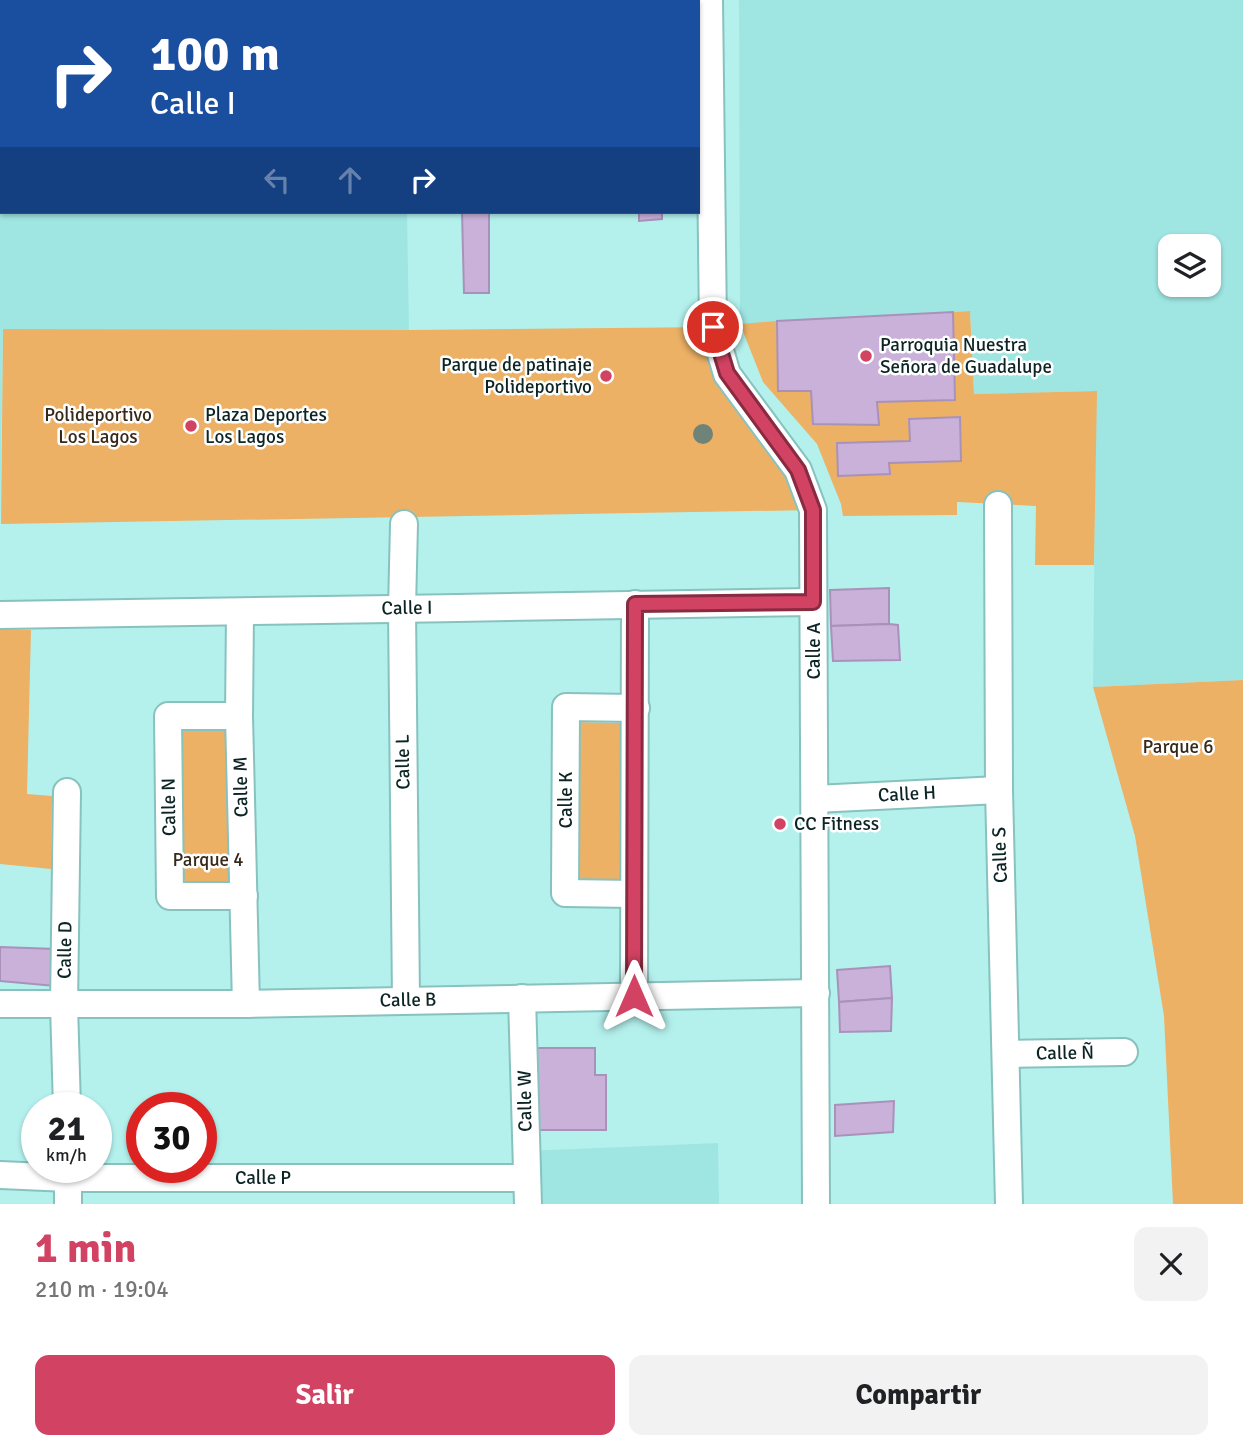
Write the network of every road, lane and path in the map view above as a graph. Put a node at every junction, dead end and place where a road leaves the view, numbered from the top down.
1 (709, 0) edge
2 (998, 505) dead end
3 (404, 524) dead end
4 (813, 602) junction
5 (635, 604) junction
6 (402, 608) junction
7 (240, 613) junction
8 (0, 615) edge
9 (636, 708) junction
10 (239, 716) junction
11 (999, 790) junction
12 (67, 792) dead end
13 (814, 799) junction
14 (634, 894) junction
15 (244, 896) junction
16 (816, 993) junction
17 (634, 996) junction
18 (522, 998) junction
19 (406, 1000) junction
20 (0, 1004) edge
21 (246, 1004) junction
22 (64, 1005) junction
23 (1124, 1052) dead end
24 (1006, 1054) junction
25 (66, 1092) edge
26 (0, 1175) edge
27 (21, 1177) edge
28 (527, 1178) junction
29 (112, 1183) edge
30 (528, 1204) edge
31 (816, 1204) edge
32 (1009, 1204) edge

1 - 4 street, Calle A
2 - 11 street, Calle S
3 - 6 street, Calle L
4 - 5 street, Calle I
4 - 13 street, Calle A
5 - 6 street, Calle I
5 - 9 street
6 - 7 street, Calle I
6 - 19 street, Calle L
7 - 8 street, Calle I
7 - 10 street, Calle M
9 - 14 street
9 - 14 street, Calle K
10 - 15 street, Calle M
10 - 15 street, Calle N
11 - 13 street, Calle H
11 - 24 street, Calle S
12 - 22 street, Calle D
13 - 16 street, Calle A
14 - 17 street
15 - 21 street, Calle M
16 - 17 street, Calle B
16 - 31 street, Calle A
17 - 18 street, Calle B
18 - 19 street, Calle B
18 - 28 street, Calle W
19 - 21 street, Calle B
20 - 22 street, Calle B
21 - 22 street, Calle B
22 - 25 street, Calle D
23 - 24 street, Calle Ñ
24 - 32 street, Calle S
26 - 27 street, Calle P
28 - 29 street, Calle P
28 - 30 street, Calle W

